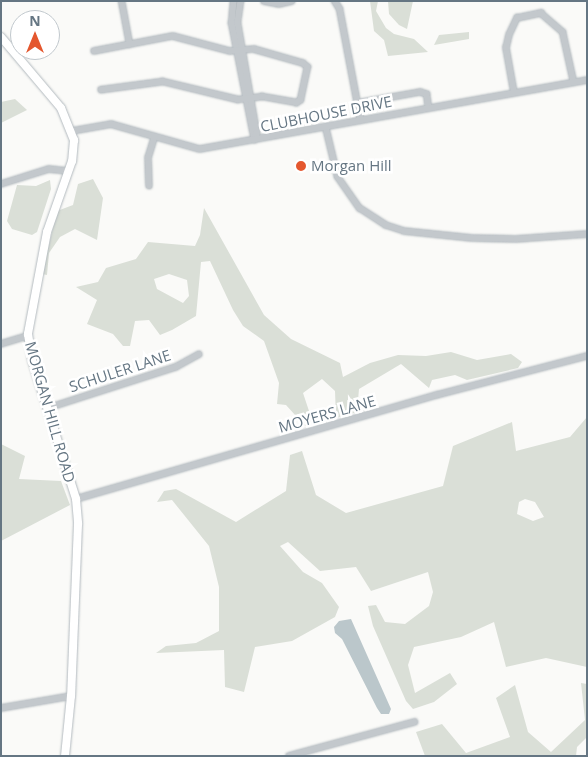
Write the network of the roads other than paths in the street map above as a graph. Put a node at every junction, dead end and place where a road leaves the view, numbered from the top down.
1 (122, 1) edge
2 (234, 1) edge
3 (241, 1) edge
4 (264, 1) edge
5 (292, 1) edge
6 (335, 1) edge
7 (1, 37) edge
8 (130, 44) junction
9 (240, 50) junction
10 (94, 51) dead end
11 (587, 80) edge
12 (574, 82) junction
13 (102, 90) dead end
14 (514, 93) junction
15 (249, 99) junction
16 (358, 103) junction
17 (429, 108) junction
18 (361, 120) junction
19 (326, 127) junction
20 (72, 131) junction
21 (154, 138) junction
22 (255, 140) junction
23 (68, 171) junction
24 (1, 184) edge
25 (149, 186) dead end
26 (587, 234) edge
27 (28, 336) junction
28 (1, 344) edge
29 (199, 354) dead end
30 (587, 356) edge
31 (48, 408) junction
32 (76, 499) junction
33 (72, 696) junction
34 (1, 708) edge
35 (414, 722) dead end
36 (65, 756) edge
37 (289, 756) edge

1 - 8 street
2 - 9 street
3 - 9 street
4 - 5 street
6 - 16 street
7 - 20 main road, MORGAN HILL ROAD
8 - 9 street
8 - 10 street
9 - 15 street
9 - 15 street
11 - 12 street, CLUBHOUSE DRIVE
12 - 14 street, CLUBHOUSE DRIVE
12 - 14 street
13 - 15 street
14 - 17 street, CLUBHOUSE DRIVE
15 - 22 street
16 - 17 street
16 - 18 street
17 - 18 street, CLUBHOUSE DRIVE
18 - 19 street, CLUBHOUSE DRIVE
19 - 22 street, CLUBHOUSE DRIVE
19 - 26 street
20 - 21 street, CLUBHOUSE DRIVE
20 - 23 main road, MORGAN HILL ROAD
21 - 22 street, CLUBHOUSE DRIVE
21 - 25 street
23 - 24 street
23 - 27 main road, MORGAN HILL ROAD
27 - 28 street
27 - 31 main road, MORGAN HILL ROAD
29 - 31 street, SCHULER LANE
30 - 32 street, MOYERS LANE
31 - 32 main road, MORGAN HILL ROAD
32 - 33 main road, MORGAN HILL ROAD
33 - 34 street
33 - 36 main road, MORGAN HILL ROAD
35 - 37 street

